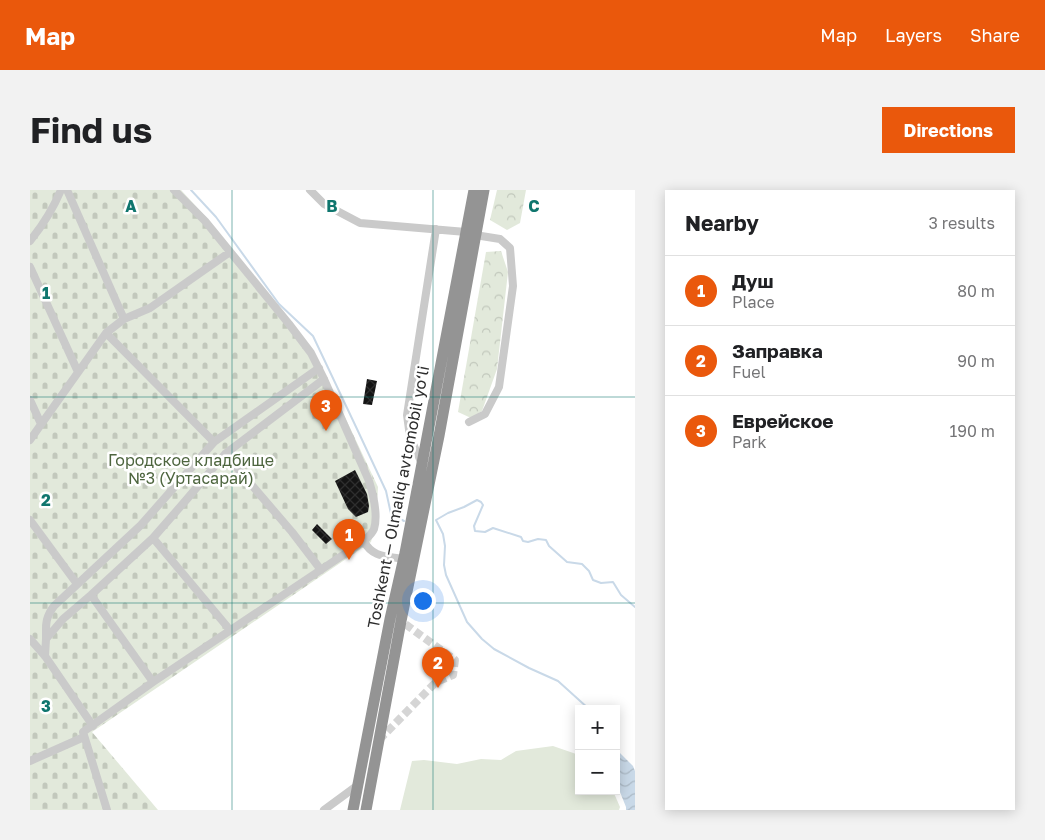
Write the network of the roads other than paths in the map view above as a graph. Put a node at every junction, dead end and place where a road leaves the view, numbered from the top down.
1 (61, 190) edge
2 (67, 190) edge
3 (174, 190) edge
4 (310, 190) edge
5 (474, 190) edge
6 (484, 190) edge
7 (436, 229) junction
8 (470, 233) junction
9 (30, 241) edge
10 (230, 252) junction
11 (30, 267) edge
12 (124, 319) junction
13 (106, 333) junction
14 (319, 368) junction
15 (78, 372) junction
16 (324, 379) junction
17 (30, 400) edge
18 (469, 422) dead end
19 (41, 424) junction
20 (30, 440) edge
21 (214, 442) junction
22 (225, 454) junction
23 (422, 464) junction
24 (30, 520) edge
25 (153, 538) junction
26 (364, 541) junction
27 (404, 559) junction
28 (321, 570) junction
29 (77, 584) junction
30 (91, 595) junction
31 (230, 630) junction
32 (30, 639) edge
33 (46, 639) junction
34 (45, 656) junction
35 (153, 682) junction
36 (93, 726) junction
37 (84, 737) junction
38 (30, 761) edge
39 (358, 785) junction
40 (107, 810) edge
41 (324, 810) edge
42 (353, 810) edge
43 (366, 810) edge

1 - 9 street
2 - 12 street
3 - 10 street
4 - 7 street
5 - 8 highway, Toshkent — Olmaliq avtomobil yo‘li
6 - 8 highway, Toshkent — Olmaliq avtomobil yo‘li
7 - 8 street
7 - 23 street
8 - 18 street
8 - 23 highway, Toshkent — Olmaliq avtomobil yo‘li
8 - 43 highway, Toshkent — Olmaliq avtomobil yo‘li
10 - 12 street
10 - 14 street
11 - 15 street
12 - 13 street
13 - 15 street
13 - 21 street
14 - 16 street
14 - 21 street
15 - 19 street
16 - 22 street
16 - 26 street
17 - 19 street
19 - 20 street
21 - 29 street
22 - 25 street
22 - 28 street
23 - 27 highway, Toshkent — Olmaliq avtomobil yo‘li
24 - 29 street
25 - 30 street
25 - 31 street
26 - 27 street
26 - 28 street
27 - 39 highway, Toshkent — Olmaliq avtomobil yo‘li
28 - 31 street
29 - 33 street
30 - 33 street
30 - 35 street
31 - 35 street
32 - 34 street
33 - 34 street
34 - 36 street
35 - 36 street
36 - 37 street
37 - 38 street
37 - 40 street
39 - 41 street
39 - 42 highway, Toshkent — Olmaliq avtomobil yo‘li

